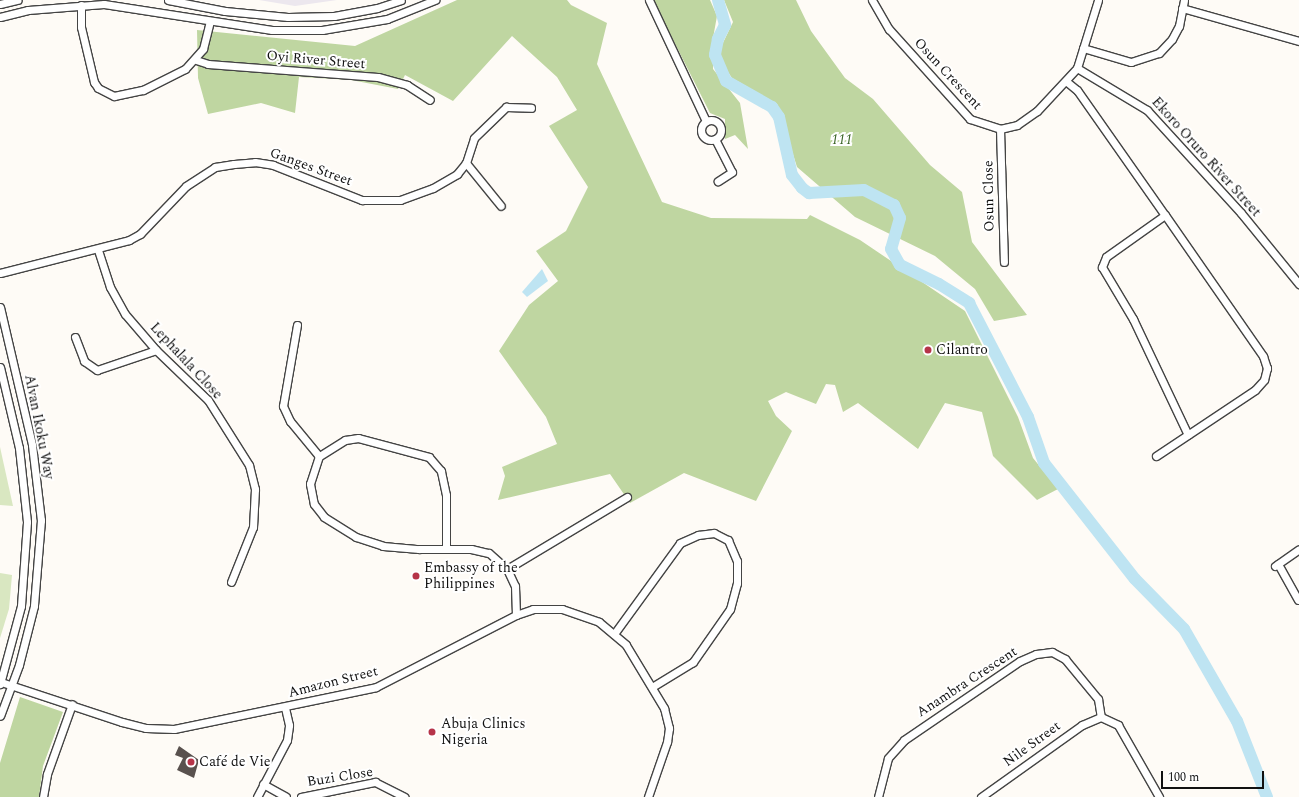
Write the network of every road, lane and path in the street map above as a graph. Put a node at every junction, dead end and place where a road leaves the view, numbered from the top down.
1 (18, 0) edge
2 (168, 0) edge
3 (400, 0) edge
4 (434, 0) edge
5 (649, 0) edge
6 (872, 0) edge
7 (1098, 0) edge
8 (1184, 0) edge
9 (0, 4) edge
10 (81, 5) junction
11 (1182, 8) junction
12 (0, 17) edge
13 (210, 22) junction
14 (1299, 41) edge
15 (1083, 48) junction
16 (196, 60) junction
17 (1077, 68) junction
18 (1067, 82) junction
19 (430, 100) dead end
20 (531, 108) dead end
21 (706, 121) junction
22 (1000, 129) junction
23 (715, 139) junction
24 (466, 163) junction
25 (718, 181) dead end
26 (501, 206) dead end
27 (1165, 215) junction
28 (98, 250) junction
29 (1004, 262) dead end
30 (0, 273) edge
31 (1299, 284) edge
32 (0, 307) edge
33 (297, 325) dead end
34 (75, 336) dead end
35 (156, 350) junction
36 (0, 367) edge
37 (1188, 435) junction
38 (319, 456) junction
39 (1156, 456) dead end
40 (627, 497) dead end
41 (446, 549) junction
42 (1299, 549) edge
43 (507, 568) junction
44 (231, 582) dead end
45 (1298, 600) edge
46 (516, 615) junction
47 (614, 634) junction
48 (0, 683) edge
49 (12, 685) junction
50 (652, 687) junction
51 (72, 704) junction
52 (286, 708) junction
53 (0, 716) edge
54 (1101, 717) junction
55 (264, 784) junction
56 (43, 797) edge
57 (257, 797) edge
58 (286, 797) edge
59 (301, 797) edge
60 (404, 797) edge
61 (648, 797) edge
62 (878, 797) edge
63 (981, 797) edge
64 (1159, 797) edge

1 - 9 street
2 - 3 street
4 - 13 street
5 - 21 street
6 - 22 street, Osun Crescent
7 - 15 street
8 - 11 street
10 - 12 street
10 - 13 street
10 - 16 street
11 - 14 street
11 - 15 street
13 - 16 street
15 - 17 street
16 - 19 street, Oyi River Street
17 - 18 street
17 - 31 street, Ekoro Oruro River Street
18 - 22 street
18 - 27 street
20 - 24 street, Ganges Street
21 - 23 street
21 - 23 street
22 - 29 street, Osun Close
23 - 25 street
24 - 26 street
24 - 28 street, Ganges Street
27 - 37 street
27 - 37 street
28 - 30 street, Ganges Street
28 - 35 street, Lephalala Close
32 - 49 street, Alvan Ikoku Way
33 - 38 street
34 - 35 street
35 - 44 street, Lephalala Close
36 - 48 street, Alvan Ikoku Way
37 - 39 street
38 - 41 street
38 - 41 street
40 - 43 street
41 - 43 street
42 - 45 street
43 - 46 street
46 - 47 street, Amazon Street
46 - 52 street, Amazon Street
47 - 50 street, Amazon Street
47 - 50 street
48 - 49 street, Amazon Street
49 - 51 street, Amazon Street
49 - 53 street, Alvan Ikoku Way
50 - 61 street, Amazon Street
51 - 52 street, Amazon Street
51 - 56 street
52 - 55 street
54 - 62 street, Anambra Crescent
54 - 63 street, Nile Street
54 - 64 street
55 - 57 street
55 - 58 street
59 - 60 street, Buzi Close

